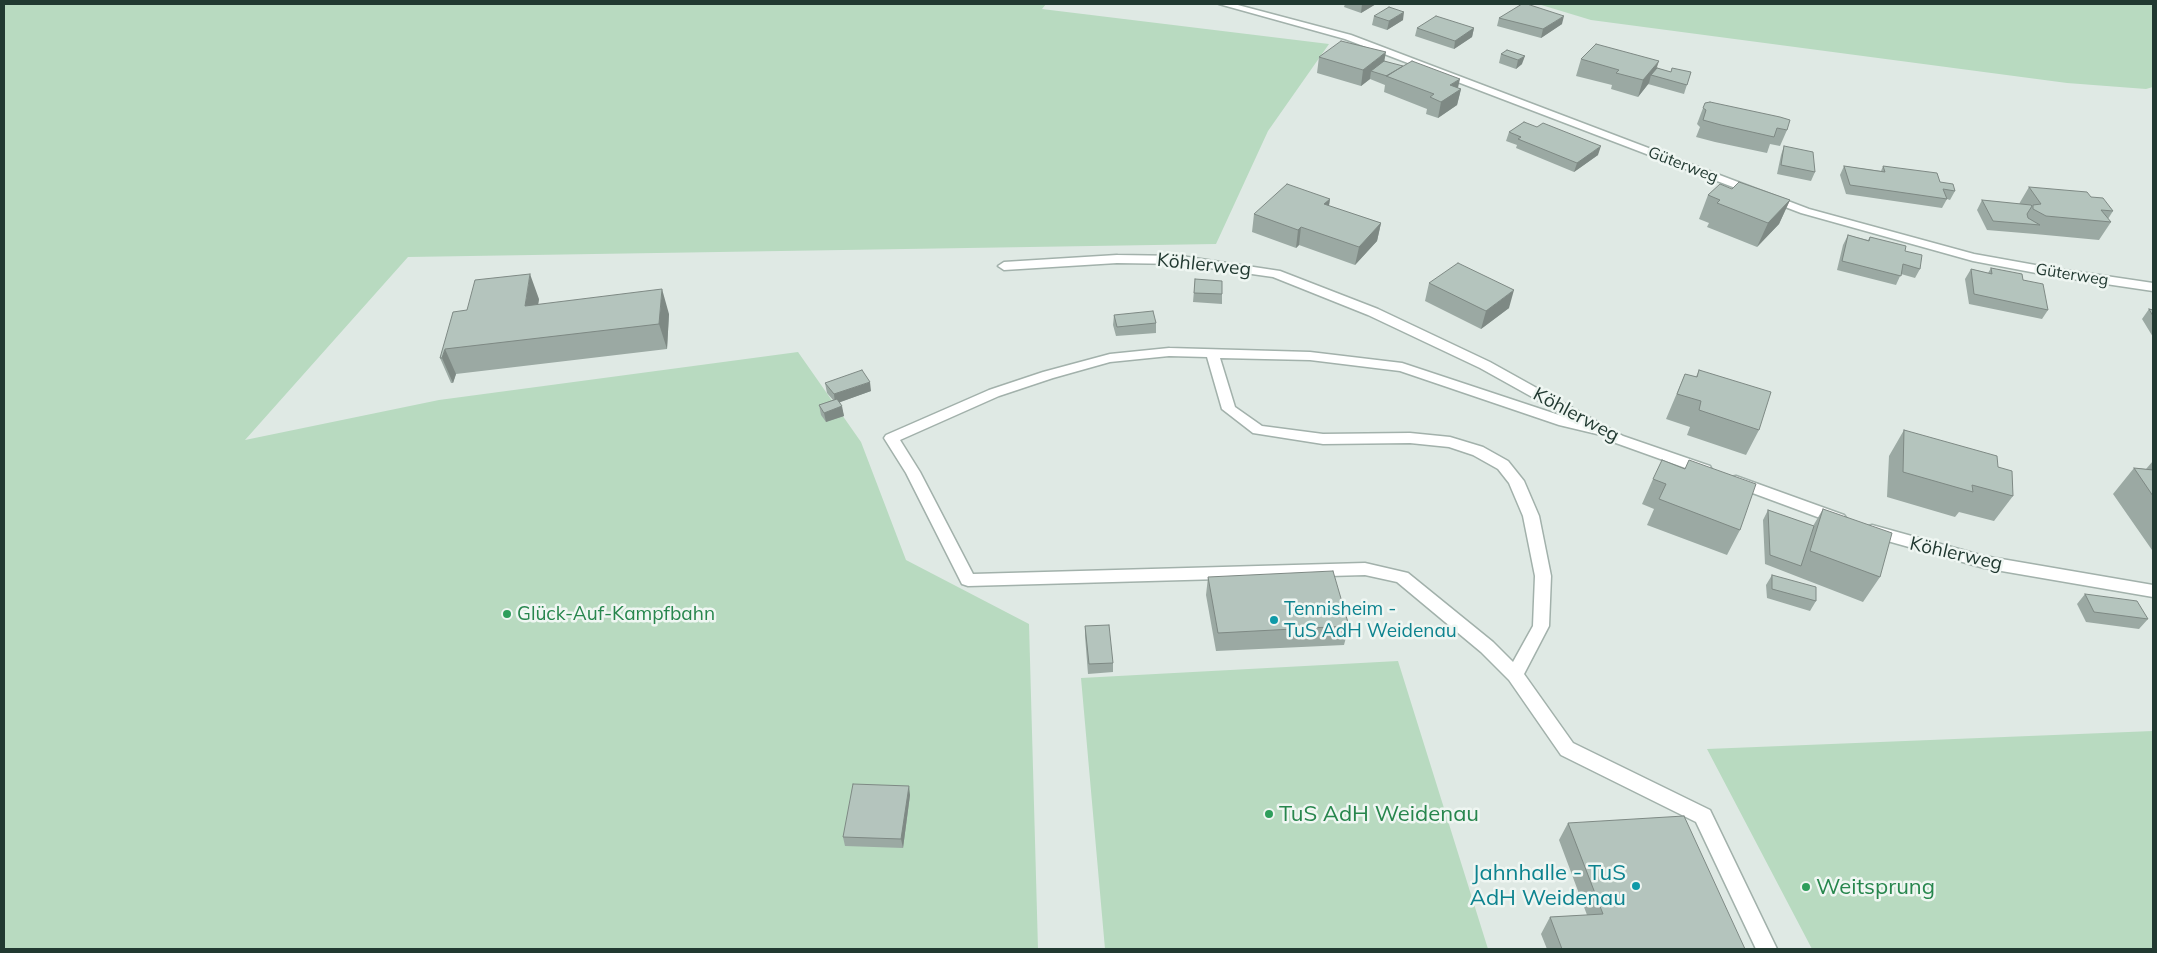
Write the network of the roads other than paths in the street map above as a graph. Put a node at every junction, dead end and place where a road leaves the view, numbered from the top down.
1 (1224, 4) edge
2 (1004, 266) dead end
3 (2153, 287) edge
4 (1212, 353) junction
5 (1601, 430) junction
6 (2153, 591) edge
7 (1514, 675) junction
8 (1768, 949) edge

1 - 3 street, Güterweg
2 - 5 street, Köhlerweg
4 - 5 street
4 - 7 street
4 - 7 street
5 - 6 street, Köhlerweg
7 - 8 street

